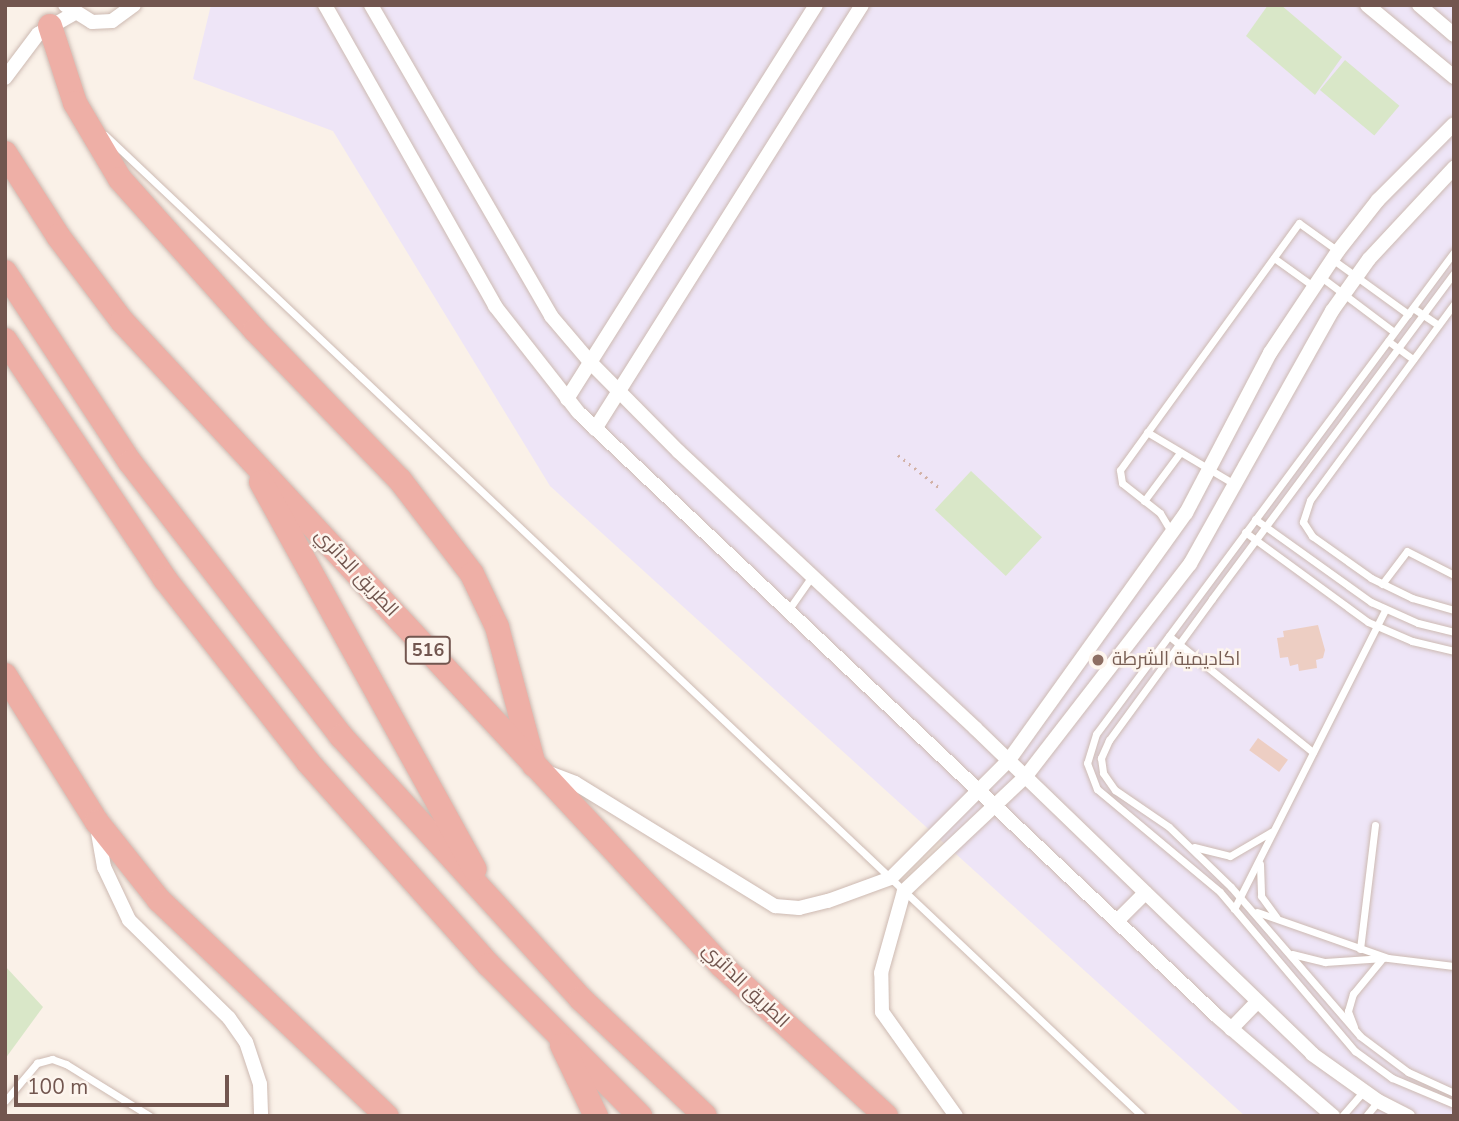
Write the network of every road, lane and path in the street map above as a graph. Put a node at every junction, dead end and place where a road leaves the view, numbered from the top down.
1 (134, 5) edge
2 (325, 5) edge
3 (371, 5) edge
4 (816, 5) edge
5 (862, 5) edge
6 (1367, 5) edge
7 (1419, 5) edge
8 (69, 10) edge
9 (50, 26) junction
10 (1454, 34) edge
11 (1454, 77) edge
12 (5, 78) edge
13 (79, 110) junction
14 (1454, 124) edge
15 (5, 153) edge
16 (1454, 169) edge
17 (1454, 252) edge
18 (1335, 255) junction
19 (1274, 258) junction
20 (5, 272) edge
21 (1454, 273) edge
22 (1357, 277) junction
23 (1317, 281) junction
24 (1344, 295) junction
25 (1454, 304) edge
26 (1410, 311) junction
27 (1423, 315) junction
28 (1438, 326) junction
29 (1394, 332) junction
30 (5, 340) edge
31 (1388, 341) junction
32 (1398, 348) junction
33 (1413, 359) junction
34 (591, 363) junction
35 (620, 393) junction
36 (567, 399) junction
37 (595, 429) junction
38 (1147, 432) junction
39 (247, 454) junction
40 (1179, 454) junction
41 (898, 455) dead end
42 (1210, 469) junction
43 (1237, 485) junction
44 (941, 489) dead end
45 (1144, 501) junction
46 (1255, 519) junction
47 (1266, 527) junction
48 (1245, 532) junction
49 (1172, 534) junction
50 (1255, 540) junction
51 (1454, 575) edge
52 (812, 576) junction
53 (1382, 584) junction
54 (789, 609) junction
55 (1385, 610) junction
56 (1454, 610) edge
57 (1377, 626) junction
58 (1454, 632) edge
59 (1169, 636) junction
60 (1179, 644) junction
61 (1454, 651) edge
62 (5, 675) edge
63 (1313, 752) junction
64 (1009, 760) junction
65 (535, 767) junction
66 (1026, 776) junction
67 (979, 788) junction
68 (994, 804) junction
69 (97, 822) junction
70 (1375, 825) dead end
71 (1275, 827) junction
72 (1187, 844) junction
73 (1261, 856) junction
74 (891, 878) junction
75 (904, 891) junction
76 (1145, 893) junction
77 (1240, 897) junction
78 (1234, 909) junction
79 (1253, 911) junction
80 (505, 918) junction
81 (1117, 921) junction
82 (1282, 921) junction
83 (1360, 949) junction
84 (1291, 954) junction
85 (1388, 958) junction
86 (1454, 966) edge
87 (1257, 1002) junction
88 (1231, 1029) junction
89 (556, 1032) junction
90 (1356, 1032) junction
91 (1364, 1091) junction
92 (1454, 1093) edge
93 (5, 1101) edge
94 (1378, 1101) junction
95 (1454, 1104) edge
96 (150, 1116) edge
97 (261, 1116) edge
98 (387, 1116) edge
99 (596, 1116) edge
100 (640, 1116) edge
101 (705, 1116) edge
102 (886, 1116) edge
103 (956, 1116) edge
104 (1142, 1116) edge
105 (1333, 1116) edge
106 (1342, 1116) edge
107 (1366, 1116) edge
108 (1408, 1116) edge

1 - 8 street
2 - 36 street
3 - 34 street
4 - 34 street
5 - 35 street
6 - 11 street
7 - 10 street
8 - 9 street
9 - 12 street
9 - 13 highway
13 - 65 highway
13 - 74 lane
14 - 18 street
15 - 39 highway, الطريق الدائري / 516
16 - 22 street
17 - 26 lane
18 - 19 lane
18 - 22 lane
18 - 23 street
19 - 23 lane
19 - 38 lane
20 - 80 highway, 516
21 - 27 lane
22 - 24 street
22 - 26 lane
23 - 24 lane
23 - 42 street
24 - 29 lane
24 - 43 street
25 - 28 lane
26 - 27 lane
26 - 29 lane
27 - 28 lane
27 - 32 lane
28 - 33 lane
29 - 31 lane
30 - 89 highway
31 - 32 lane
31 - 46 lane
32 - 33 lane
32 - 47 lane
33 - 53 lane
34 - 35 street
34 - 36 street
35 - 37 street
35 - 52 street
36 - 37 street
37 - 54 street
38 - 40 lane
38 - 45 lane
39 - 65 highway, الطريق الدائري / 516
39 - 80 highway, 516
40 - 42 lane
40 - 45 lane
41 - 44 path
42 - 43 lane
42 - 49 street
43 - 66 street
45 - 49 lane
46 - 47 lane
46 - 48 lane
47 - 50 lane
47 - 55 lane
48 - 50 lane
48 - 59 lane
49 - 64 street
50 - 57 lane
50 - 60 lane
51 - 53 lane
52 - 54 lane
52 - 64 street
53 - 56 lane
54 - 67 street
55 - 57 lane
55 - 58 lane
57 - 61 lane
57 - 63 lane
59 - 60 lane
59 - 78 lane
60 - 63 lane
60 - 72 lane
62 - 69 highway
63 - 71 lane
64 - 66 street
64 - 67 street
65 - 74 street
65 - 102 highway, الطريق الدائري / 516
66 - 68 street
66 - 76 street
67 - 68 street
67 - 74 street
68 - 75 street
68 - 81 street
69 - 97 street
69 - 98 highway
70 - 83 lane
71 - 72 lane
71 - 73 lane
72 - 77 lane
73 - 77 lane
73 - 82 lane
74 - 75 lane
75 - 103 street
75 - 104 lane
76 - 81 street
76 - 87 street
77 - 78 lane
77 - 79 lane
78 - 95 lane
79 - 82 lane
79 - 84 lane
80 - 101 highway, 516
81 - 88 street
82 - 83 lane
83 - 85 lane
84 - 85 lane
84 - 90 lane
85 - 86 lane
85 - 90 lane
87 - 88 street
87 - 91 street
88 - 105 street
89 - 99 highway
89 - 100 highway
90 - 92 lane
91 - 94 street
91 - 106 lane
93 - 96 lane
94 - 107 lane
94 - 108 street

